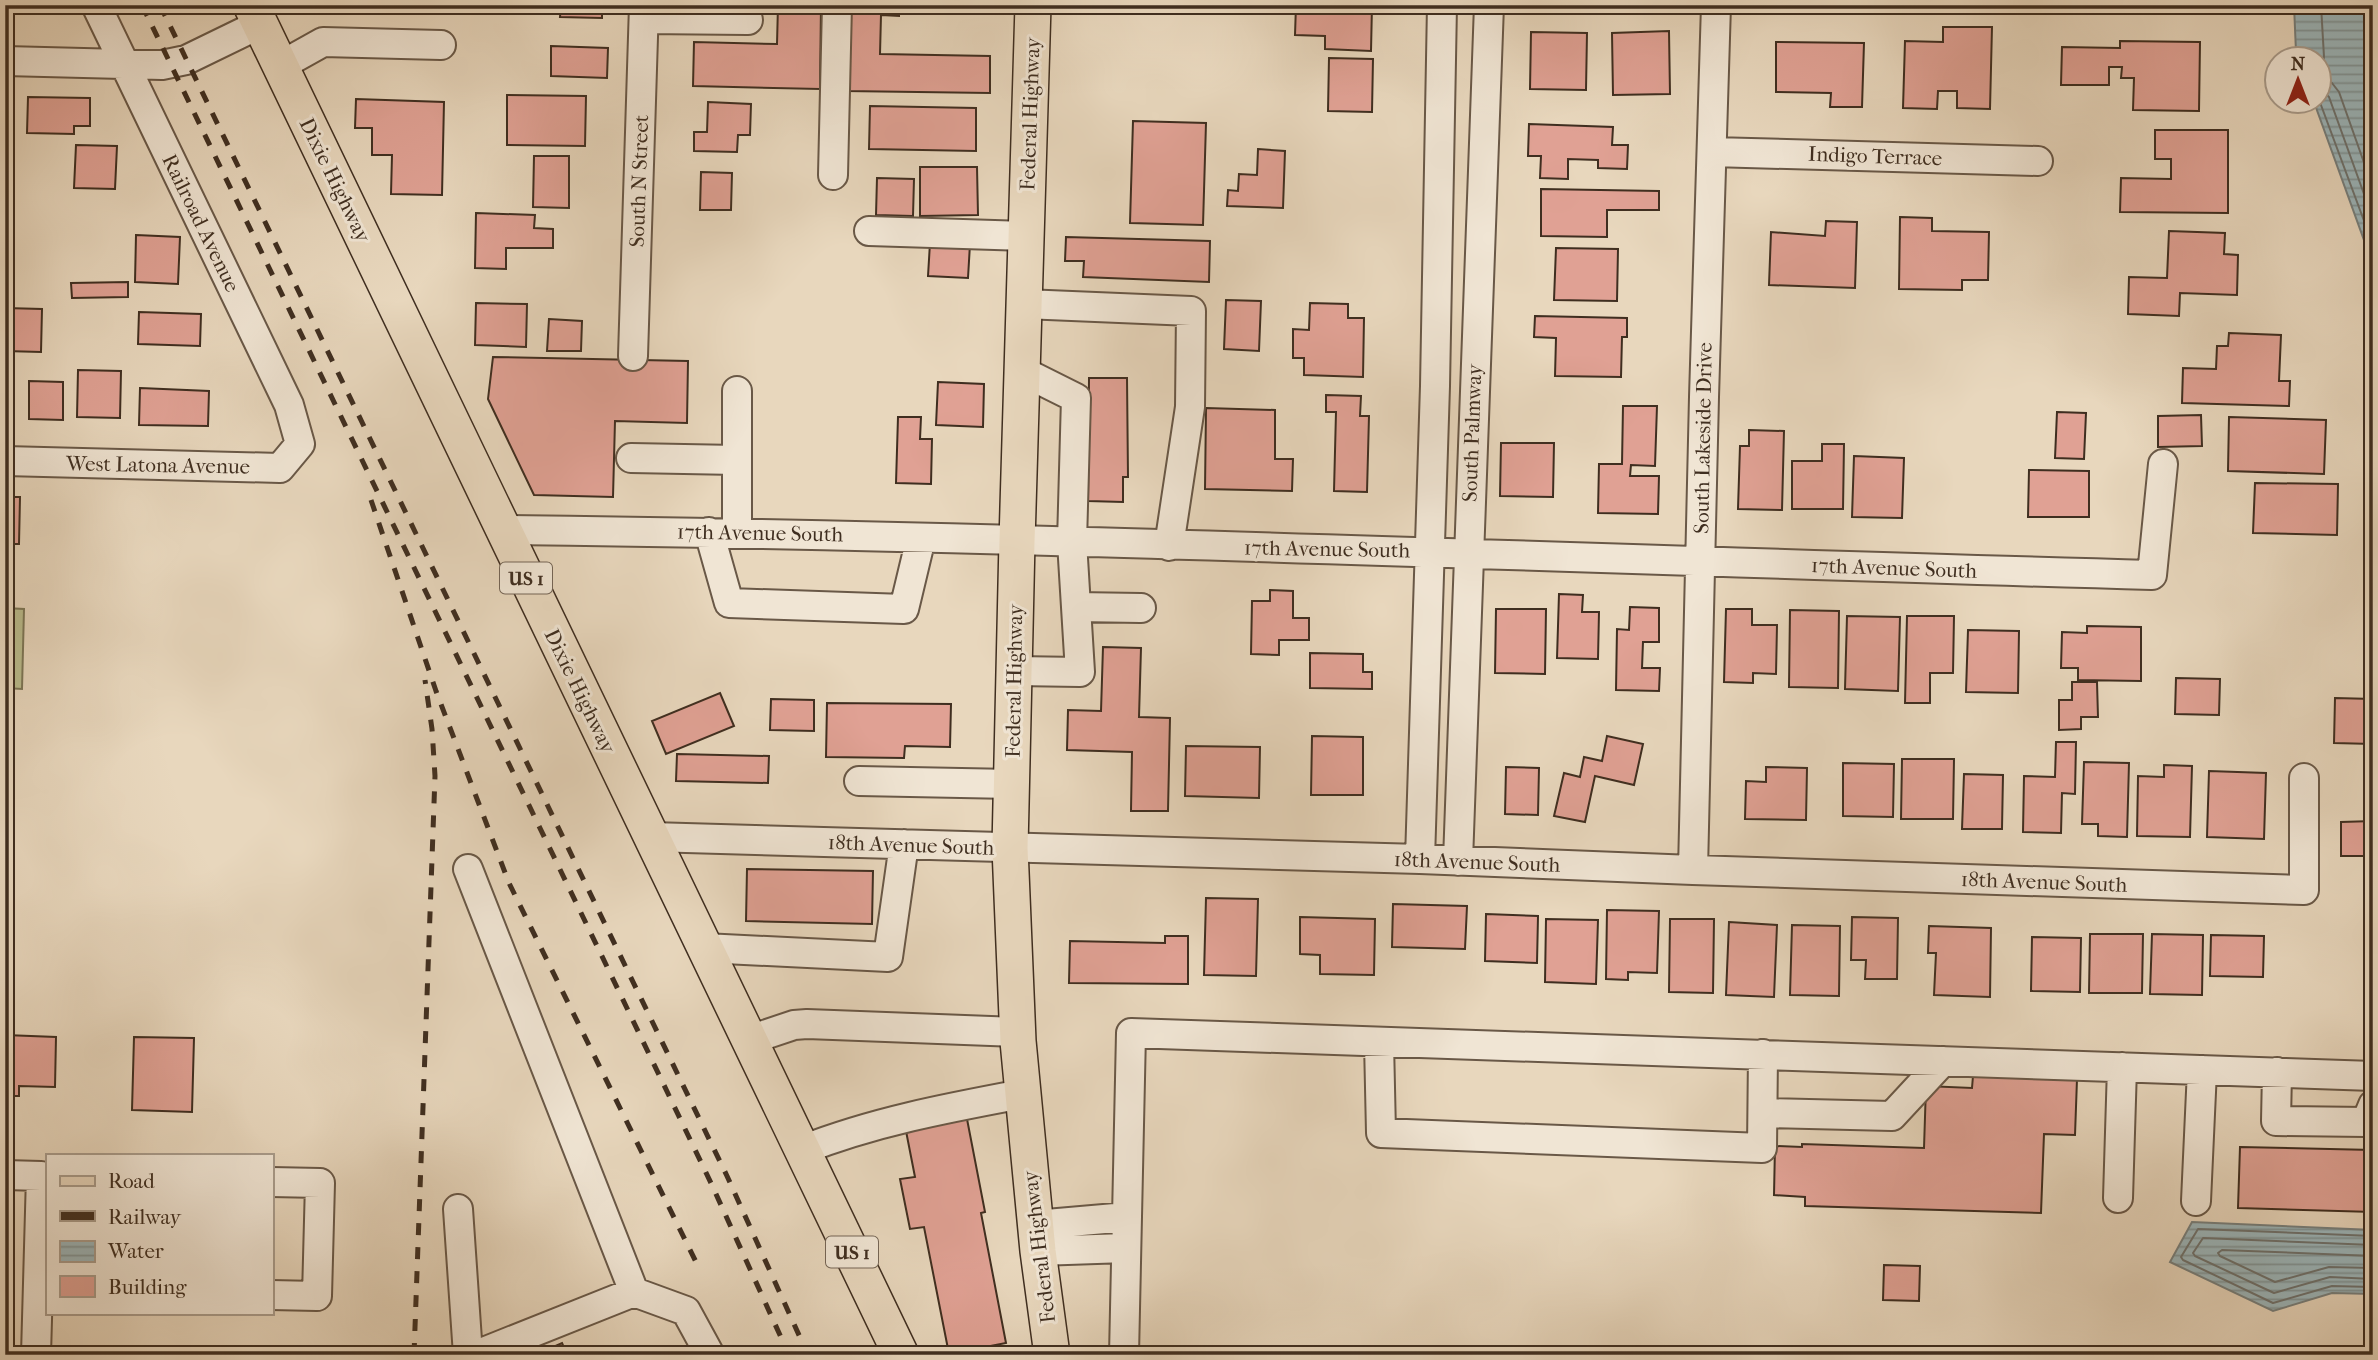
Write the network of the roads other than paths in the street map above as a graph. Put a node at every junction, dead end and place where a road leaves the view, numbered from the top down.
1 (96, 5) edge
2 (837, 5) edge
3 (1033, 5) edge
4 (1443, 5) edge
5 (1489, 5) edge
6 (1716, 5) edge
7 (644, 12) edge
8 (256, 15) edge
9 (748, 20) dead end
10 (441, 45) dead end
11 (5, 61) edge
12 (124, 64) junction
13 (280, 66) junction
14 (1712, 152) junction
15 (2038, 161) dead end
16 (834, 175) dead end
17 (869, 231) dead end
18 (1026, 236) junction
19 (1024, 304) junction
20 (633, 356) dead end
21 (1022, 371) junction
22 (737, 391) dead end
23 (300, 444) joint
24 (631, 457) dead end
25 (737, 460) junction
26 (5, 461) edge
27 (2163, 464) dead end
28 (503, 530) junction
29 (709, 532) junction
30 (737, 532) junction
31 (920, 538) junction
32 (1017, 541) junction
33 (1072, 542) junction
34 (1169, 545) junction
35 (1431, 551) junction
36 (1467, 553) junction
37 (1700, 563) junction
38 (1076, 607) junction
39 (1141, 608) dead end
40 (1014, 671) junction
41 (2304, 778) dead end
42 (859, 782) dead end
43 (1012, 784) junction
44 (651, 837) junction
45 (904, 844) junction
46 (1010, 848) junction
47 (1420, 859) junction
48 (1458, 861) junction
49 (468, 869) dead end
50 (1693, 870) junction
51 (704, 948) junction
52 (1017, 1032) junction
53 (749, 1040) junction
54 (1379, 1042) junction
55 (1763, 1054) junction
56 (1944, 1060) junction
57 (2122, 1067) junction
58 (2202, 1070) junction
59 (2277, 1072) junction
60 (2373, 1076) edge
61 (1022, 1094) junction
62 (2373, 1105) edge
63 (1763, 1113) junction
64 (802, 1150) junction
65 (5, 1175) edge
66 (44, 1176) edge
67 (273, 1182) edge
68 (2118, 1198) dead end
69 (2196, 1201) dead end
70 (458, 1209) dead end
71 (1127, 1217) junction
72 (1037, 1238) junction
73 (1126, 1248) junction
74 (43, 1287) edge
75 (634, 1292) junction
76 (273, 1295) edge
77 (1124, 1354) edge
78 (36, 1355) edge
79 (468, 1355) edge
80 (476, 1355) edge
81 (710, 1355) edge
82 (901, 1355) edge
83 (1052, 1355) edge
84 (1140, 1355) edge

1 - 12 street, Railroad Avenue
2 - 16 street
3 - 18 main road, Federal Highway
4 - 35 street, South Palmway
5 - 36 street, South Palmway
6 - 14 street, South Lakeside Drive
7 - 9 street
7 - 20 street, South N Street
8 - 12 street
8 - 13 main road, Dixie Highway / US 1
10 - 13 street
11 - 12 street
12 - 23 street, Railroad Avenue
13 - 28 main road, Dixie Highway / US 1
14 - 15 street, Indigo Terrace
14 - 37 street, South Lakeside Drive
17 - 18 street
18 - 19 main road, Federal Highway
19 - 21 main road, Federal Highway
19 - 34 street
21 - 32 main road, Federal Highway
21 - 33 street
22 - 25 street
23 - 26 street, West Latona Avenue
24 - 25 street
25 - 30 street
27 - 37 street, 17th Avenue South
28 - 29 street, 17th Avenue South
28 - 44 main road, Dixie Highway / US 1
29 - 30 street, 17th Avenue South
29 - 31 street
30 - 31 street, 17th Avenue South
31 - 32 street, 17th Avenue South
32 - 33 street, 17th Avenue South
32 - 40 main road, Federal Highway
33 - 34 street, 17th Avenue South
33 - 38 street
34 - 35 street, 17th Avenue South
35 - 36 street, 17th Avenue South
35 - 47 street, South Palmway
36 - 37 street, 17th Avenue South
36 - 48 street, South Palmway
37 - 50 street, South Lakeside Drive
38 - 39 street
38 - 40 street
40 - 43 main road, Federal Highway
41 - 50 street, 18th Avenue South
42 - 43 street
43 - 46 main road, Federal Highway
44 - 45 street, 18th Avenue South
44 - 51 main road, Dixie Highway / US 1
45 - 46 street, 18th Avenue South
45 - 51 street
46 - 47 street, 18th Avenue South
46 - 52 main road, Federal Highway
47 - 48 street, 18th Avenue South
48 - 50 street, 18th Avenue South
49 - 75 street
51 - 53 main road, Dixie Highway / US 1
52 - 53 street
52 - 61 main road, Federal Highway
53 - 64 main road, Dixie Highway / US 1
54 - 55 street
54 - 63 street
54 - 71 street
55 - 56 street
55 - 63 street
56 - 57 street
56 - 63 street
57 - 58 street
57 - 68 street
58 - 59 street
58 - 69 street
59 - 60 street
59 - 62 street
61 - 64 street
61 - 72 main road, Federal Highway
64 - 82 main road, US 1
65 - 66 street
66 - 74 street
67 - 76 street
70 - 79 street
71 - 72 street
71 - 73 street
72 - 73 street
72 - 83 main road, Federal Highway
73 - 77 street
74 - 78 street
75 - 80 street
75 - 81 street
77 - 84 street

